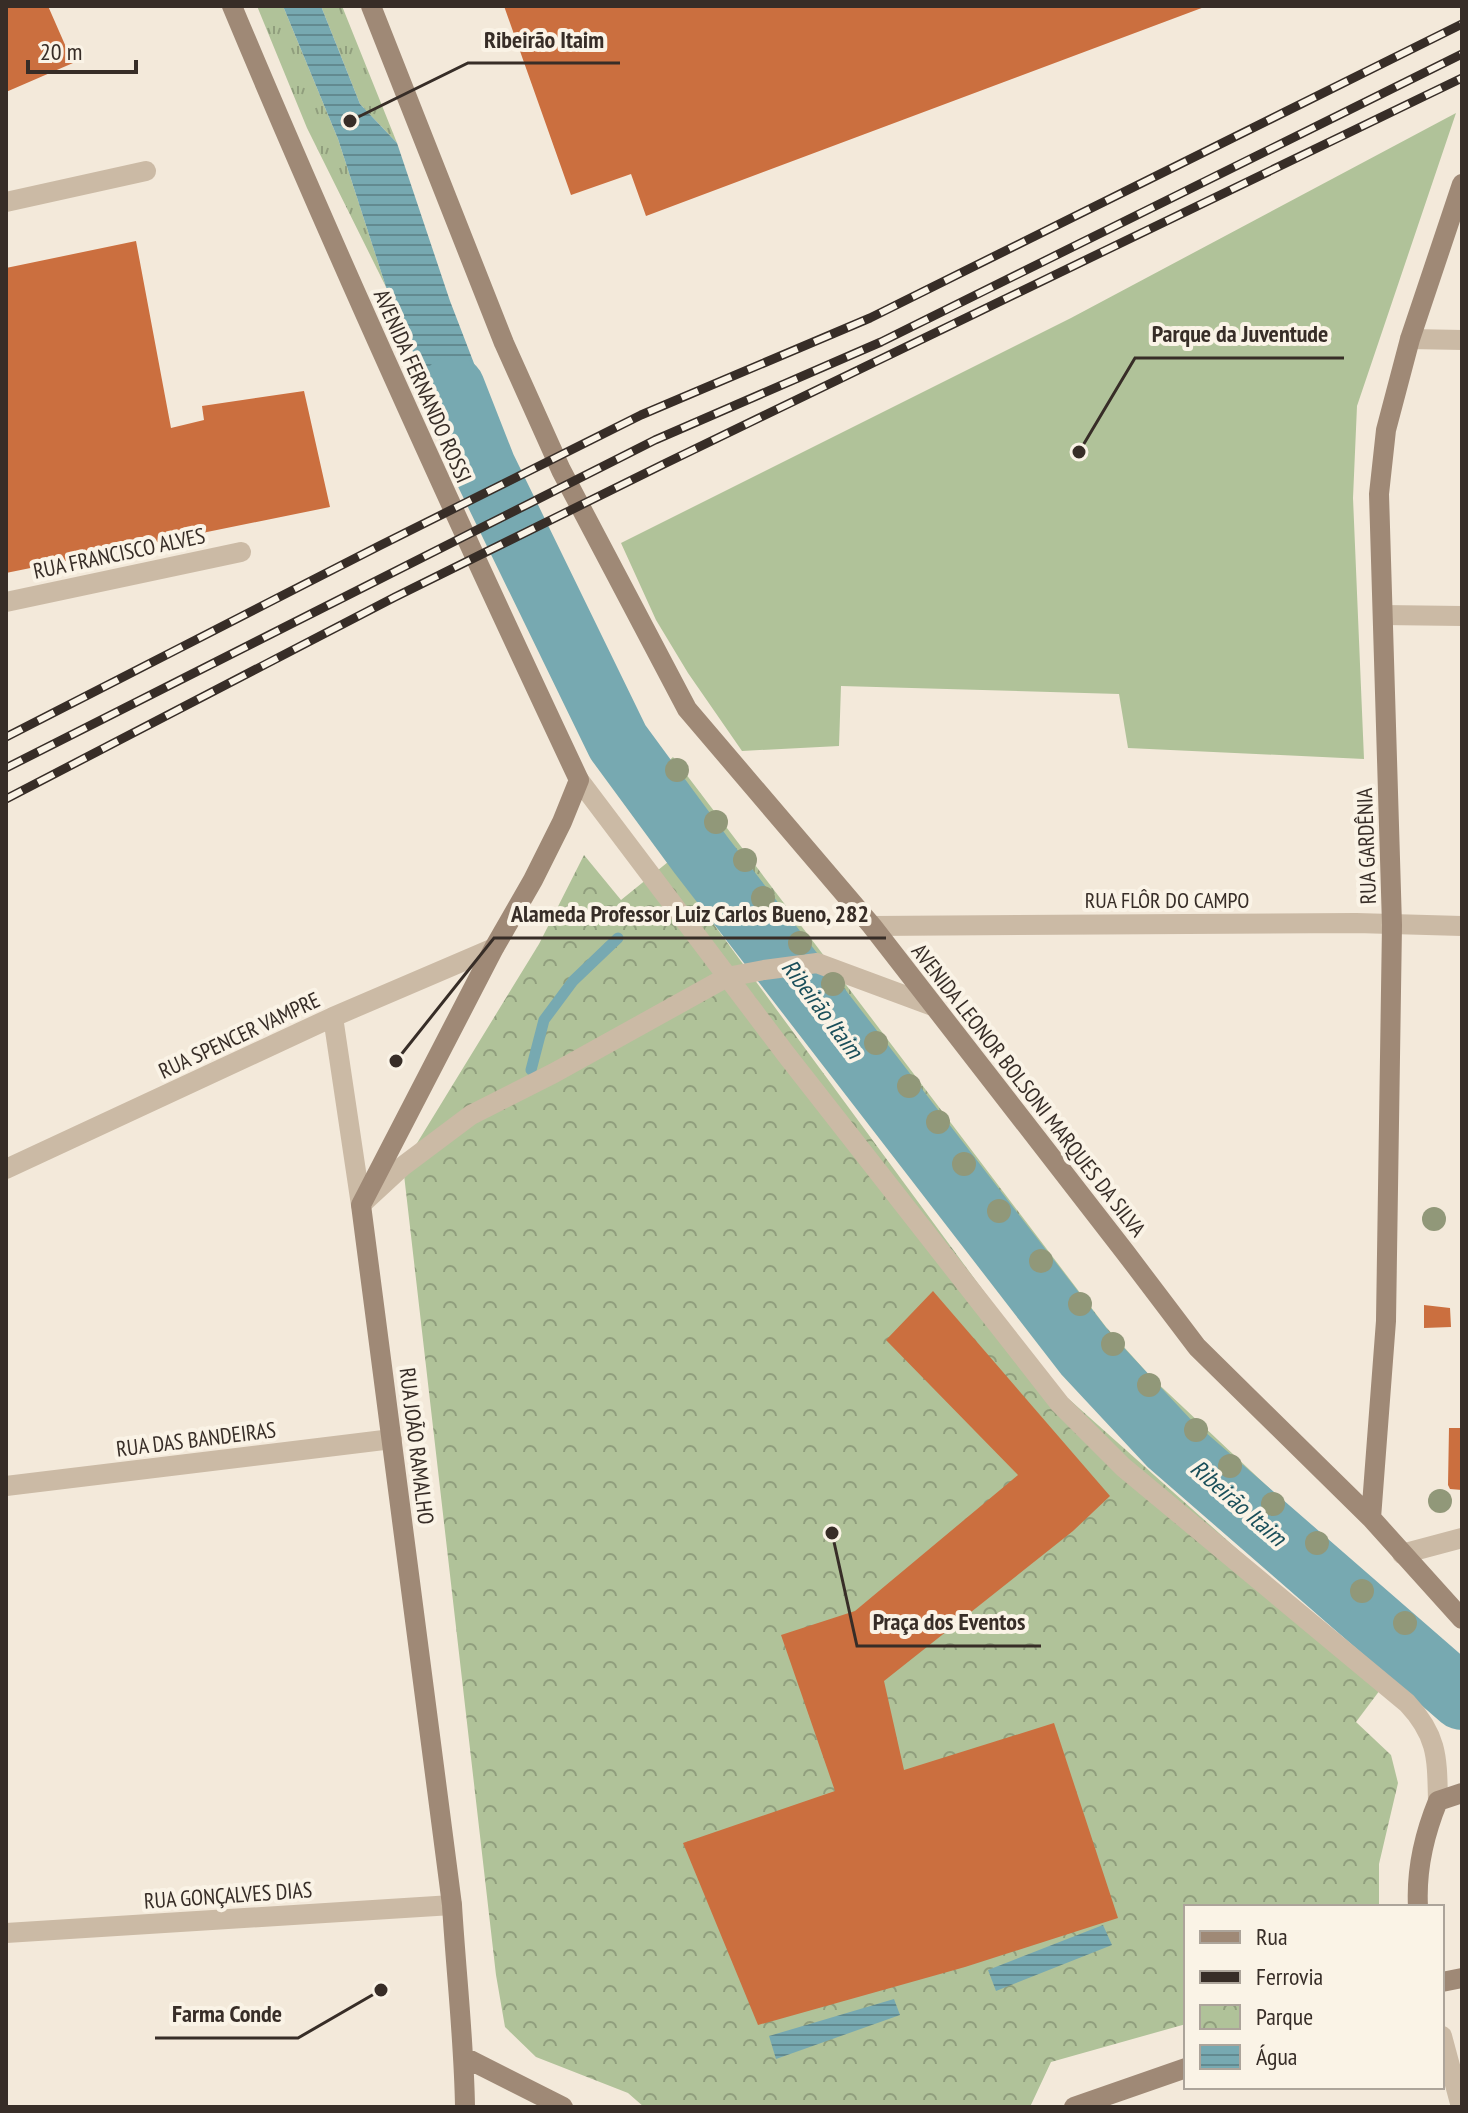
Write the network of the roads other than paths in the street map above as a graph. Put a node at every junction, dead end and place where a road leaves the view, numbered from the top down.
1 (232, 6) edge
2 (371, 6) edge
3 (146, 171) dead end
4 (1462, 184) edge
5 (6, 202) edge
6 (1410, 339) junction
7 (1462, 340) edge
8 (241, 552) dead end
9 (6, 602) edge
10 (1383, 615) junction
11 (1462, 616) edge
12 (579, 780) junction
13 (1392, 925) junction
14 (872, 926) junction
15 (1462, 926) edge
16 (494, 948) junction
17 (727, 977) junction
18 (933, 1006) junction
19 (333, 1017) junction
20 (6, 1169) edge
21 (361, 1205) junction
22 (392, 1439) junction
23 (6, 1486) edge
24 (1371, 1518) junction
25 (1462, 1538) edge
26 (1402, 1554) junction
27 (1462, 1619) edge
28 (1462, 1793) edge
29 (1438, 1801) junction
30 (452, 1905) junction
31 (1418, 1905) edge
32 (6, 1933) edge
33 (1444, 2043) edge
34 (464, 2057) junction
35 (1184, 2069) edge
36 (465, 2107) edge
37 (563, 2107) edge
38 (1074, 2107) edge
39 (1461, 2107) edge

1 - 12 main road, AVENIDA FERNANDO ROSSI
2 - 14 main road, AVENIDA LEONOR BOLSONI MARQUES DA SILVA
3 - 5 street
4 - 6 main road, RUA GARDÊNIA
6 - 7 street
6 - 10 main road, RUA GARDÊNIA
8 - 9 street, RUA FRANCISCO ALVES
10 - 11 street
10 - 13 main road, RUA GARDÊNIA
12 - 16 main road
12 - 17 street
13 - 14 street, RUA FLÔR DO CAMPO
13 - 15 street, RUA FLÔR DO CAMPO
13 - 24 main road, RUA GARDÊNIA
14 - 18 main road, AVENIDA LEONOR BOLSONI MARQUES DA SILVA
16 - 19 street, RUA SPENCER VAMPRE
16 - 21 main road
17 - 18 street
17 - 21 street
17 - 29 street
18 - 24 main road, AVENIDA LEONOR BOLSONI MARQUES DA SILVA
19 - 20 street, RUA SPENCER VAMPRE
19 - 21 street
21 - 22 main road, RUA JOÃO RAMALHO
22 - 23 street, RUA DAS BANDEIRAS
22 - 30 main road, RUA JOÃO RAMALHO
24 - 26 main road, AVENIDA LEONOR BOLSONI MARQUES DA SILVA
25 - 26 street
26 - 27 main road, AVENIDA LEONOR BOLSONI MARQUES DA SILVA
28 - 29 main road
29 - 31 main road
30 - 32 street, RUA GONÇALVES DIAS
30 - 34 main road, RUA JOÃO RAMALHO
33 - 39 street
34 - 36 main road, RUA JOÃO RAMALHO
34 - 37 main road
35 - 38 main road

